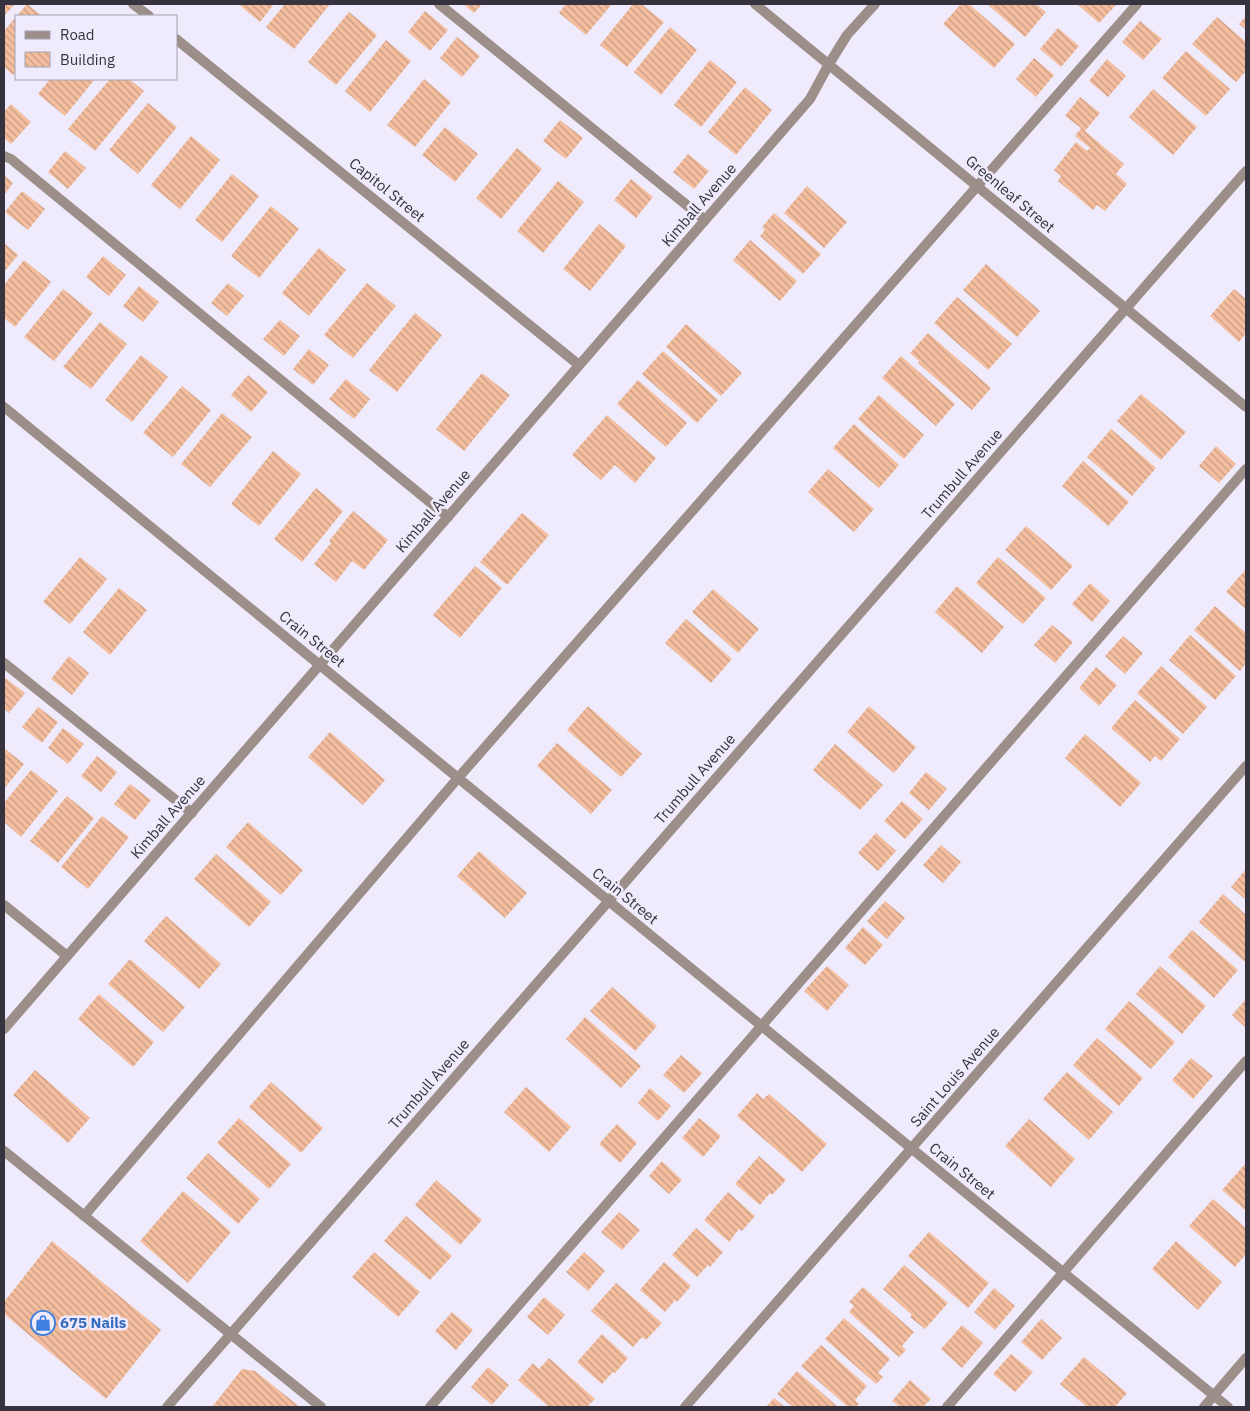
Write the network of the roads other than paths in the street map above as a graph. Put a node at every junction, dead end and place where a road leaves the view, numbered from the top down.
1 (133, 4) edge
2 (440, 4) edge
3 (755, 4) edge
4 (875, 4) edge
5 (1137, 4) edge
6 (148, 15) edge
7 (178, 41) edge
8 (829, 64) junction
9 (4, 156) edge
10 (1246, 171) edge
11 (978, 186) junction
12 (705, 220) junction
13 (1126, 309) junction
14 (579, 365) junction
15 (4, 407) edge
16 (1246, 408) edge
17 (1246, 468) edge
18 (448, 517) junction
19 (4, 662) edge
20 (320, 665) junction
21 (1246, 766) edge
22 (458, 778) junction
23 (192, 813) junction
24 (609, 901) junction
25 (4, 906) edge
26 (67, 956) junction
27 (761, 1026) junction
28 (4, 1029) edge
29 (1246, 1061) edge
30 (912, 1149) junction
31 (4, 1152) edge
32 (84, 1216) junction
33 (1063, 1272) junction
34 (230, 1335) junction
35 (1246, 1358) edge
36 (1214, 1396) junction
37 (167, 1407) edge
38 (320, 1407) edge
39 (430, 1407) edge
40 (685, 1407) edge
41 (947, 1407) edge
42 (1204, 1407) edge
43 (1228, 1407) edge

1 - 6 street
2 - 12 street
3 - 8 street, Greenleaf Street
4 - 8 street, Kimball Avenue
5 - 11 street
7 - 14 street, Capitol Street
8 - 11 street, Greenleaf Street
8 - 12 street, Kimball Avenue
9 - 18 street
10 - 13 street, Trumbull Avenue
11 - 13 street, Greenleaf Street
11 - 22 street
12 - 14 street, Kimball Avenue
13 - 16 street, Greenleaf Street
13 - 24 street, Trumbull Avenue
14 - 18 street, Kimball Avenue
15 - 20 street, Crain Street
17 - 27 street
18 - 20 street, Kimball Avenue
19 - 23 street
20 - 22 street, Crain Street
20 - 23 street, Kimball Avenue
21 - 30 street, Saint Louis Avenue
22 - 24 street, Crain Street
22 - 32 street
23 - 26 street, Kimball Avenue
24 - 27 street, Crain Street
24 - 34 street, Trumbull Avenue
25 - 26 street
26 - 28 street, Kimball Avenue
27 - 30 street, Crain Street
27 - 39 street
29 - 33 street
30 - 33 street, Crain Street
30 - 40 street, Saint Louis Avenue
31 - 32 street
32 - 34 street
33 - 36 street, Crain Street
33 - 41 street
34 - 37 street, Trumbull Avenue
34 - 38 street
35 - 36 street
36 - 42 street
36 - 43 street, Crain Street

